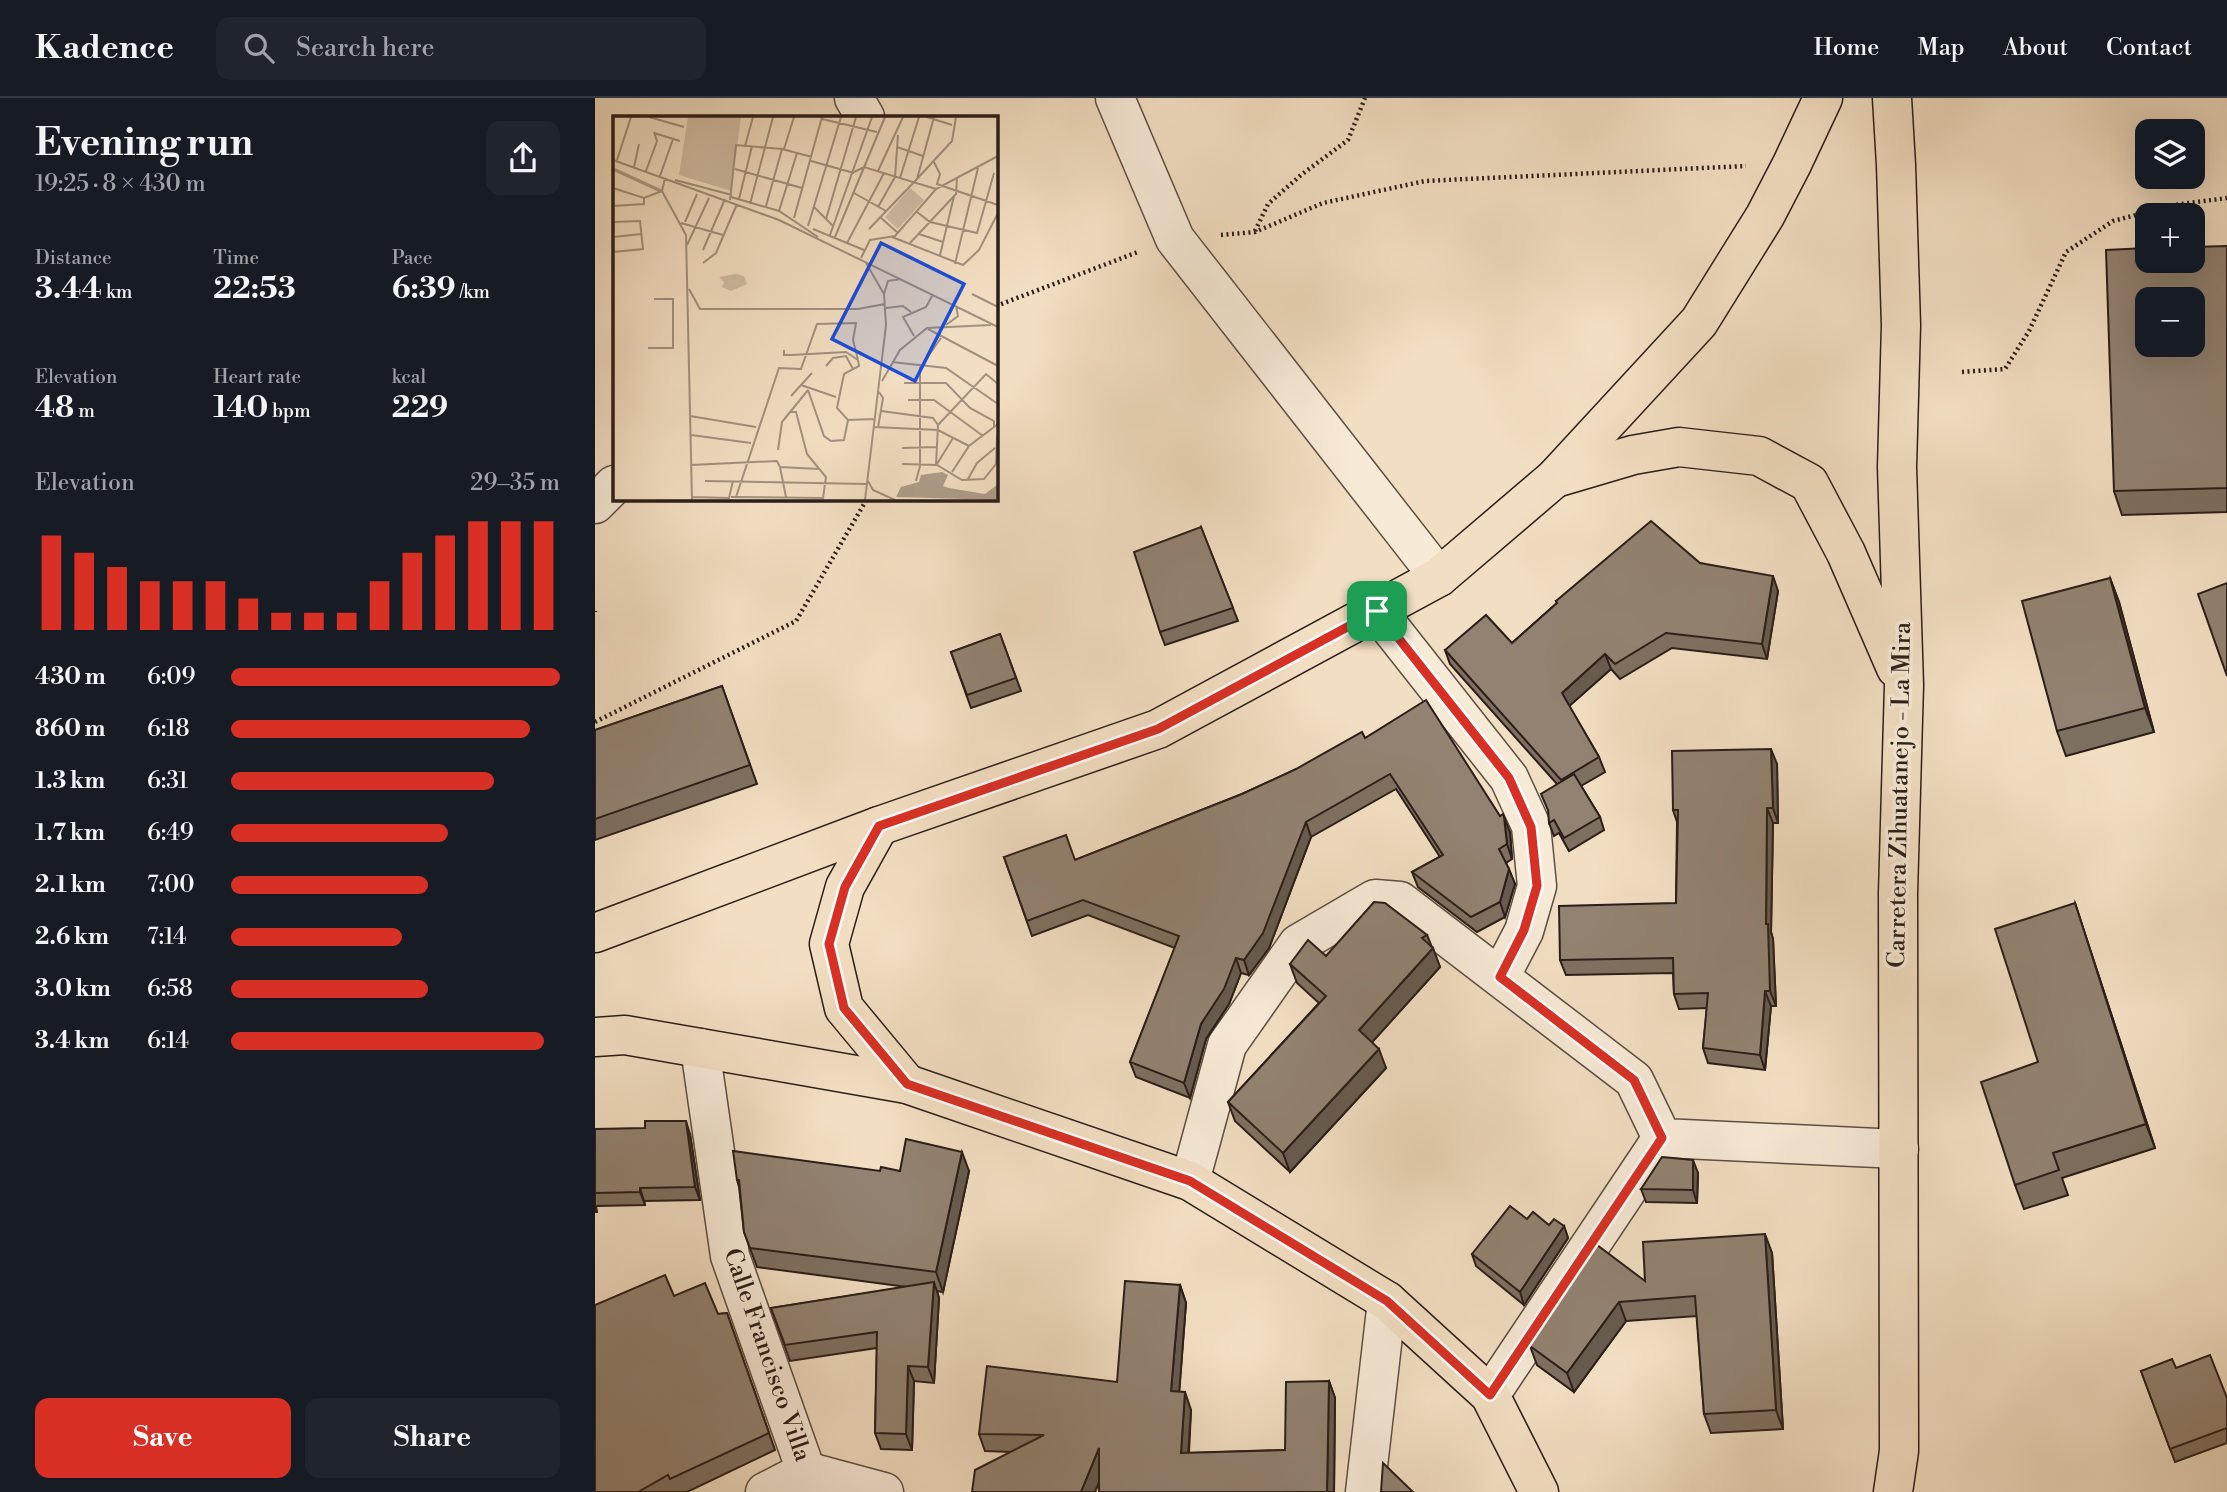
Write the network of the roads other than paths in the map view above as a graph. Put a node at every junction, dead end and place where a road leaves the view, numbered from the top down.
1 (854, 98) edge
2 (1115, 98) edge
3 (1823, 98) edge
4 (1892, 98) edge
5 (864, 116) edge
6 (1555, 478) junction
7 (613, 486) edge
8 (595, 504) edge
9 (1439, 577) junction
10 (1377, 611) junction
11 (1904, 685) junction
12 (879, 826) junction
13 (595, 933) edge
14 (1500, 977) junction
15 (595, 1037) edge
16 (700, 1048) junction
17 (907, 1084) junction
18 (1662, 1138) junction
19 (1899, 1149) junction
20 (1190, 1181) junction
21 (1387, 1301) junction
22 (1490, 1395) junction
23 (813, 1481) edge
24 (765, 1492) edge
25 (884, 1492) edge
26 (1365, 1492) edge
27 (1539, 1492) edge
28 (1893, 1492) edge

1 - 5 street
2 - 9 street
3 - 6 main road
4 - 11 main road, Carretera Zihuatanejo - La Mira
6 - 9 main road
6 - 11 main road
7 - 8 street
9 - 10 main road
10 - 12 main road
10 - 14 street
11 - 19 main road, Carretera Zihuatanejo - La Mira
12 - 13 main road
12 - 17 main road
14 - 18 street
14 - 20 street
15 - 16 main road
16 - 17 main road
16 - 23 street, Calle Francisco Villa
17 - 20 main road
18 - 19 street
18 - 22 street
19 - 28 main road, Carretera Zihuatanejo - La Mira
20 - 21 main road
21 - 22 main road
21 - 26 street
22 - 27 main road
23 - 24 street
23 - 25 street

